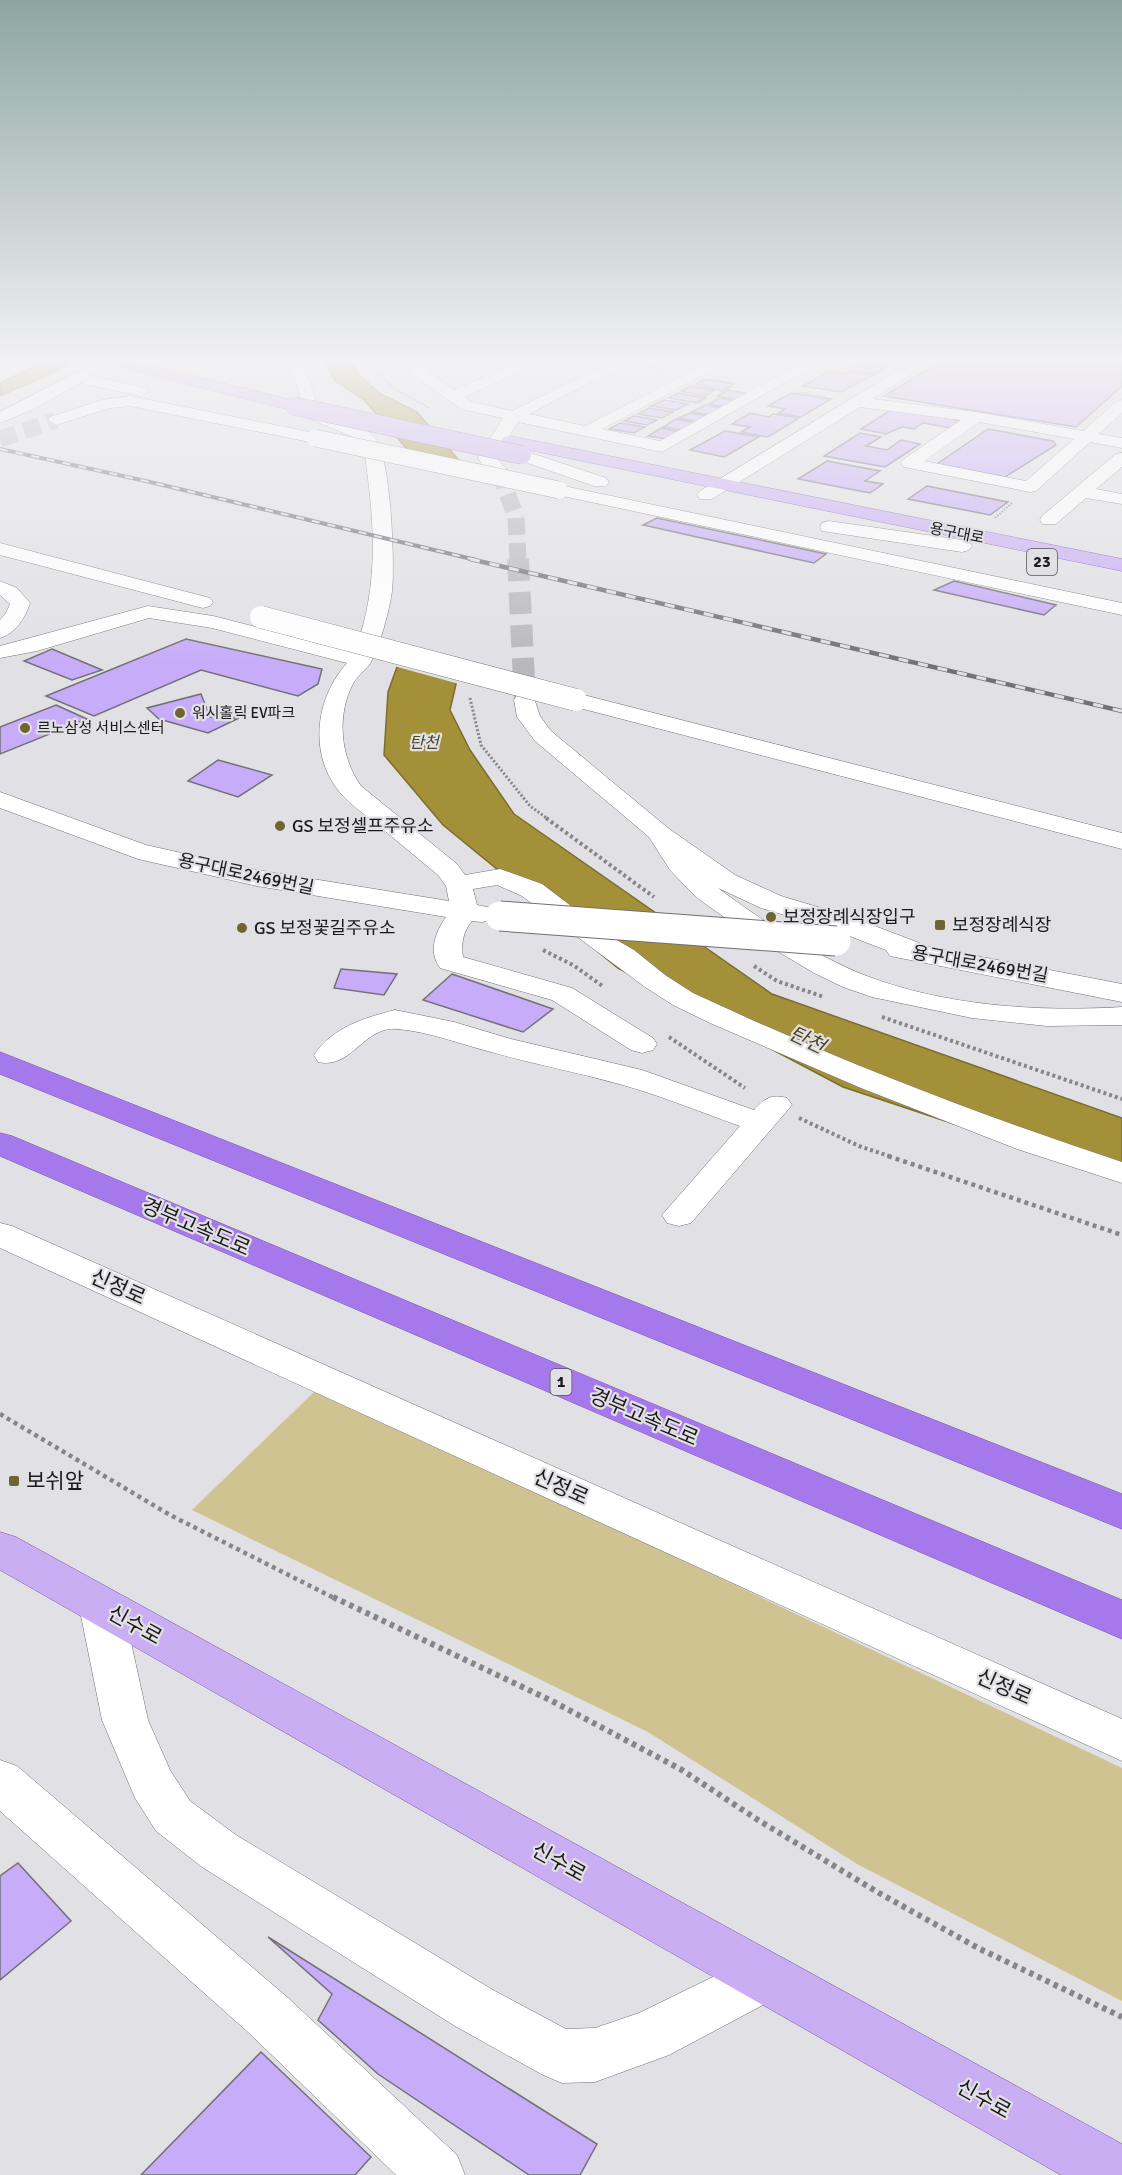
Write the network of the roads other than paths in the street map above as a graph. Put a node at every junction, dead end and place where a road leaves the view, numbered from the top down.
1 (375, 462) edge
2 (430, 462) edge
3 (491, 462) edge
4 (553, 462) edge
5 (584, 462) edge
6 (758, 462) edge
7 (911, 462) edge
8 (1057, 462) edge
9 (1117, 462) edge
10 (499, 471) tunnel mouth
11 (714, 490) junction
12 (1082, 492) junction
13 (1122, 499) edge
14 (1048, 520) dead end
15 (962, 546) junction
16 (0, 549) edge
17 (1122, 565) edge
18 (1122, 578) edge
19 (0, 587) edge
20 (1122, 609) edge
21 (0, 632) edge
22 (0, 652) edge
23 (361, 660) junction
24 (525, 700) tunnel mouth
25 (0, 799) edge
26 (660, 833) junction
27 (1122, 841) edge
28 (461, 898) junction
29 (920, 953) junction
30 (1122, 993) edge
31 (1122, 1016) edge
32 (642, 1044) dead end
33 (329, 1055) dead end
34 (0, 1062) edge
35 (0, 1143) edge
36 (1122, 1173) edge
37 (679, 1215) dead end
38 (0, 1234) edge
39 (1122, 1512) edge
40 (0, 1550) edge
41 (101, 1606) junction
42 (1122, 1620) edge
43 (1122, 1741) edge
44 (0, 1781) edge
45 (764, 1977) junction
46 (437, 2175) edge
47 (1119, 2175) edge

1 - 23 street
2 - 20 street, bridge
3 - 10 street
4 - 15 street
5 - 11 main road, 용구대로 / 23
6 - 11 street
7 - 8 street
9 - 12 street
11 - 15 main road, 용구대로 / 23
11 - 17 main road, 용구대로 / 23
12 - 13 street
12 - 14 street
15 - 18 main road, 용구대로 / 23
16 - 27 street, bridge
19 - 21 street
22 - 23 street
23 - 28 street
24 - 26 street
25 - 28 street, 용구대로2469번길
26 - 29 street
26 - 31 street
28 - 29 street, 용구대로2469번길, bridge
28 - 32 street
28 - 36 street
29 - 30 street, 용구대로2469번길
33 - 37 street
34 - 39 highway
35 - 42 highway, 경부고속도로 / 1
38 - 43 street, 신정로
40 - 41 main road, 신수로
41 - 45 main road, 신수로
41 - 45 street
44 - 46 street
45 - 47 main road, 신수로

